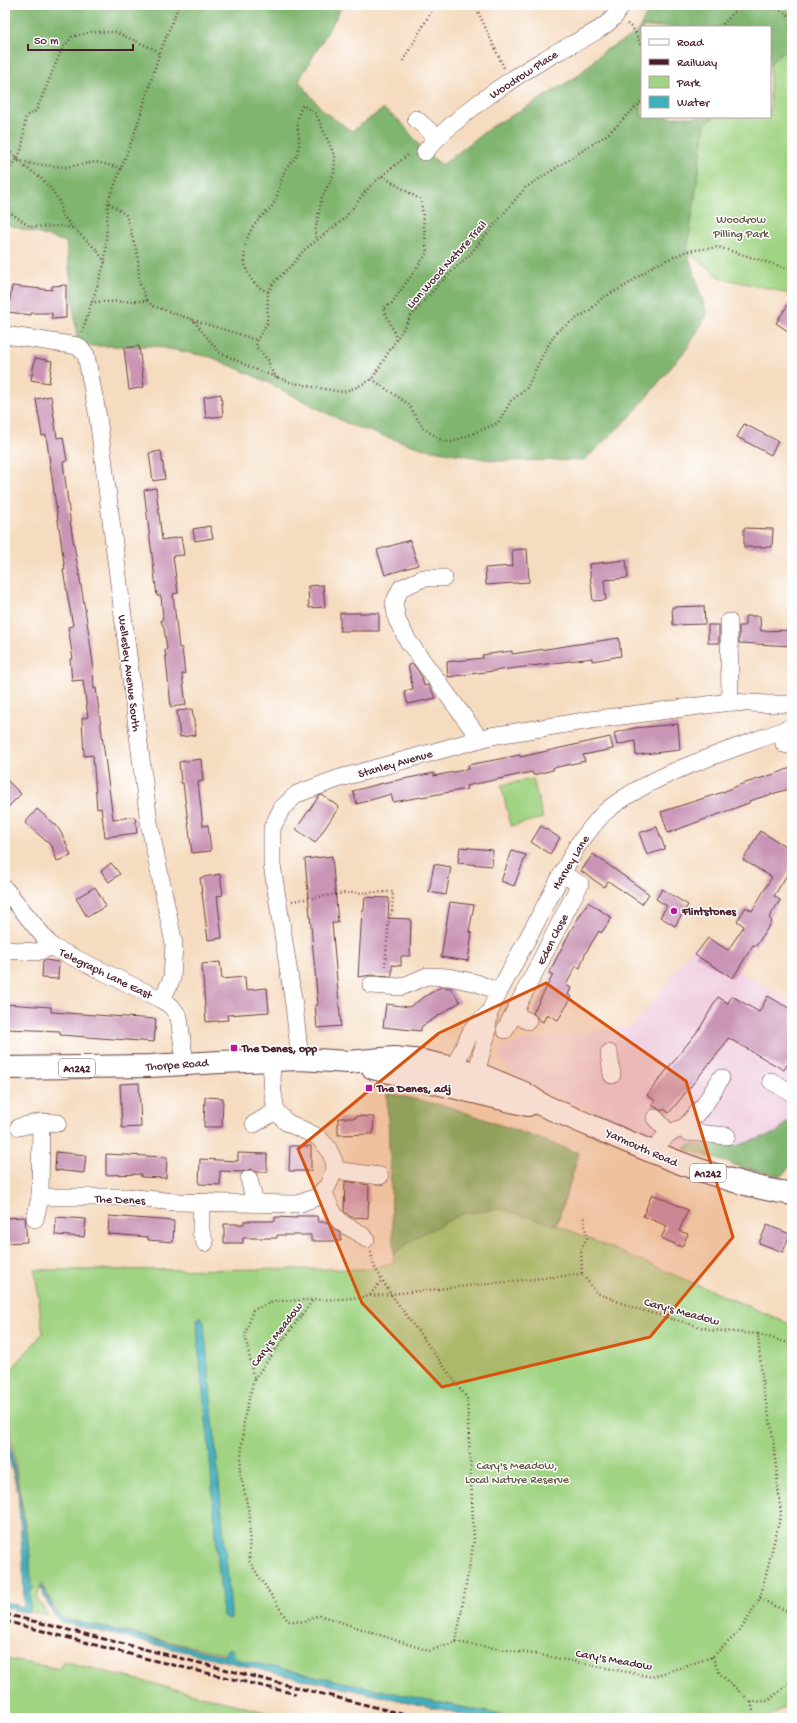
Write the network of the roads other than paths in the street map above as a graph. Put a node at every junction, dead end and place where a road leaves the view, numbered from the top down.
1 (618, 11) edge
2 (416, 119) dead end
3 (437, 138) junction
4 (424, 152) road end
5 (5, 335) edge
6 (444, 578) dead end
7 (729, 622) dead end
8 (730, 702) junction
9 (768, 704) junction
10 (792, 704) edge
11 (792, 727) edge
12 (480, 739) junction
13 (562, 874) junction
14 (5, 889) edge
15 (52, 947) junction
16 (5, 950) edge
17 (371, 985) dead end
18 (499, 992) junction
19 (162, 1000) junction
20 (490, 1013) junction
21 (505, 1030) dead end
22 (609, 1053) dead end
23 (300, 1059) junction
24 (271, 1060) junction
25 (185, 1064) junction
26 (5, 1068) edge
27 (612, 1075) dead end
28 (452, 1076) junction
29 (721, 1078) dead end
30 (771, 1081) dead end
31 (473, 1082) junction
32 (792, 1093) edge
33 (276, 1111) junction
34 (655, 1118) dead end
35 (41, 1122) junction
36 (58, 1122) dead end
37 (254, 1124) dead end
38 (19, 1127) dead end
39 (685, 1127) junction
40 (669, 1133) junction
41 (727, 1136) dead end
42 (657, 1154) junction
43 (335, 1170) junction
44 (380, 1176) dead end
45 (249, 1180) dead end
46 (324, 1190) junction
47 (792, 1194) edge
48 (40, 1198) junction
49 (201, 1202) junction
50 (255, 1203) junction
51 (35, 1219) dead end
52 (366, 1239) road end
53 (205, 1243) dead end

1 - 3 street, Woodrow Place
2 - 3 street
3 - 4 street, Woodrow Place
5 - 19 street, Wellesley Avenue South
6 - 12 street
7 - 8 street
8 - 9 street, Stanley Avenue
8 - 12 street, Stanley Avenue
9 - 10 street, Stanley Avenue
9 - 11 street
11 - 13 street, Harvey Lane
12 - 23 street, Stanley Avenue
13 - 18 street, Harvey Lane
13 - 21 street, Eden Close
14 - 15 street, Telegraph Lane East
15 - 16 street
15 - 19 street, Telegraph Lane East
17 - 18 street
18 - 20 street, Harvey Lane
19 - 25 street, Telegraph Lane East
20 - 28 street, Harvey Lane
20 - 31 street, Harvey Lane
22 - 27 street
23 - 24 main road, Thorpe Road / A1242
23 - 28 main road, Thorpe Road / A1242
24 - 25 main road, Thorpe Road / A1242
24 - 33 street
25 - 26 main road, Thorpe Road / A1242
28 - 31 main road, Yarmouth Road / A1242
29 - 39 street
30 - 32 street
31 - 42 main road, Yarmouth Road / A1242
33 - 37 street
33 - 43 street
34 - 40 street
35 - 36 street
35 - 38 street
35 - 48 street
39 - 40 street
39 - 41 street
40 - 42 street
42 - 47 main road, Yarmouth Road / A1242
43 - 44 street
43 - 46 street, The Denes
45 - 50 street
46 - 50 street, The Denes
46 - 52 street
48 - 49 street, The Denes
48 - 51 street
49 - 50 street, The Denes
49 - 53 street

